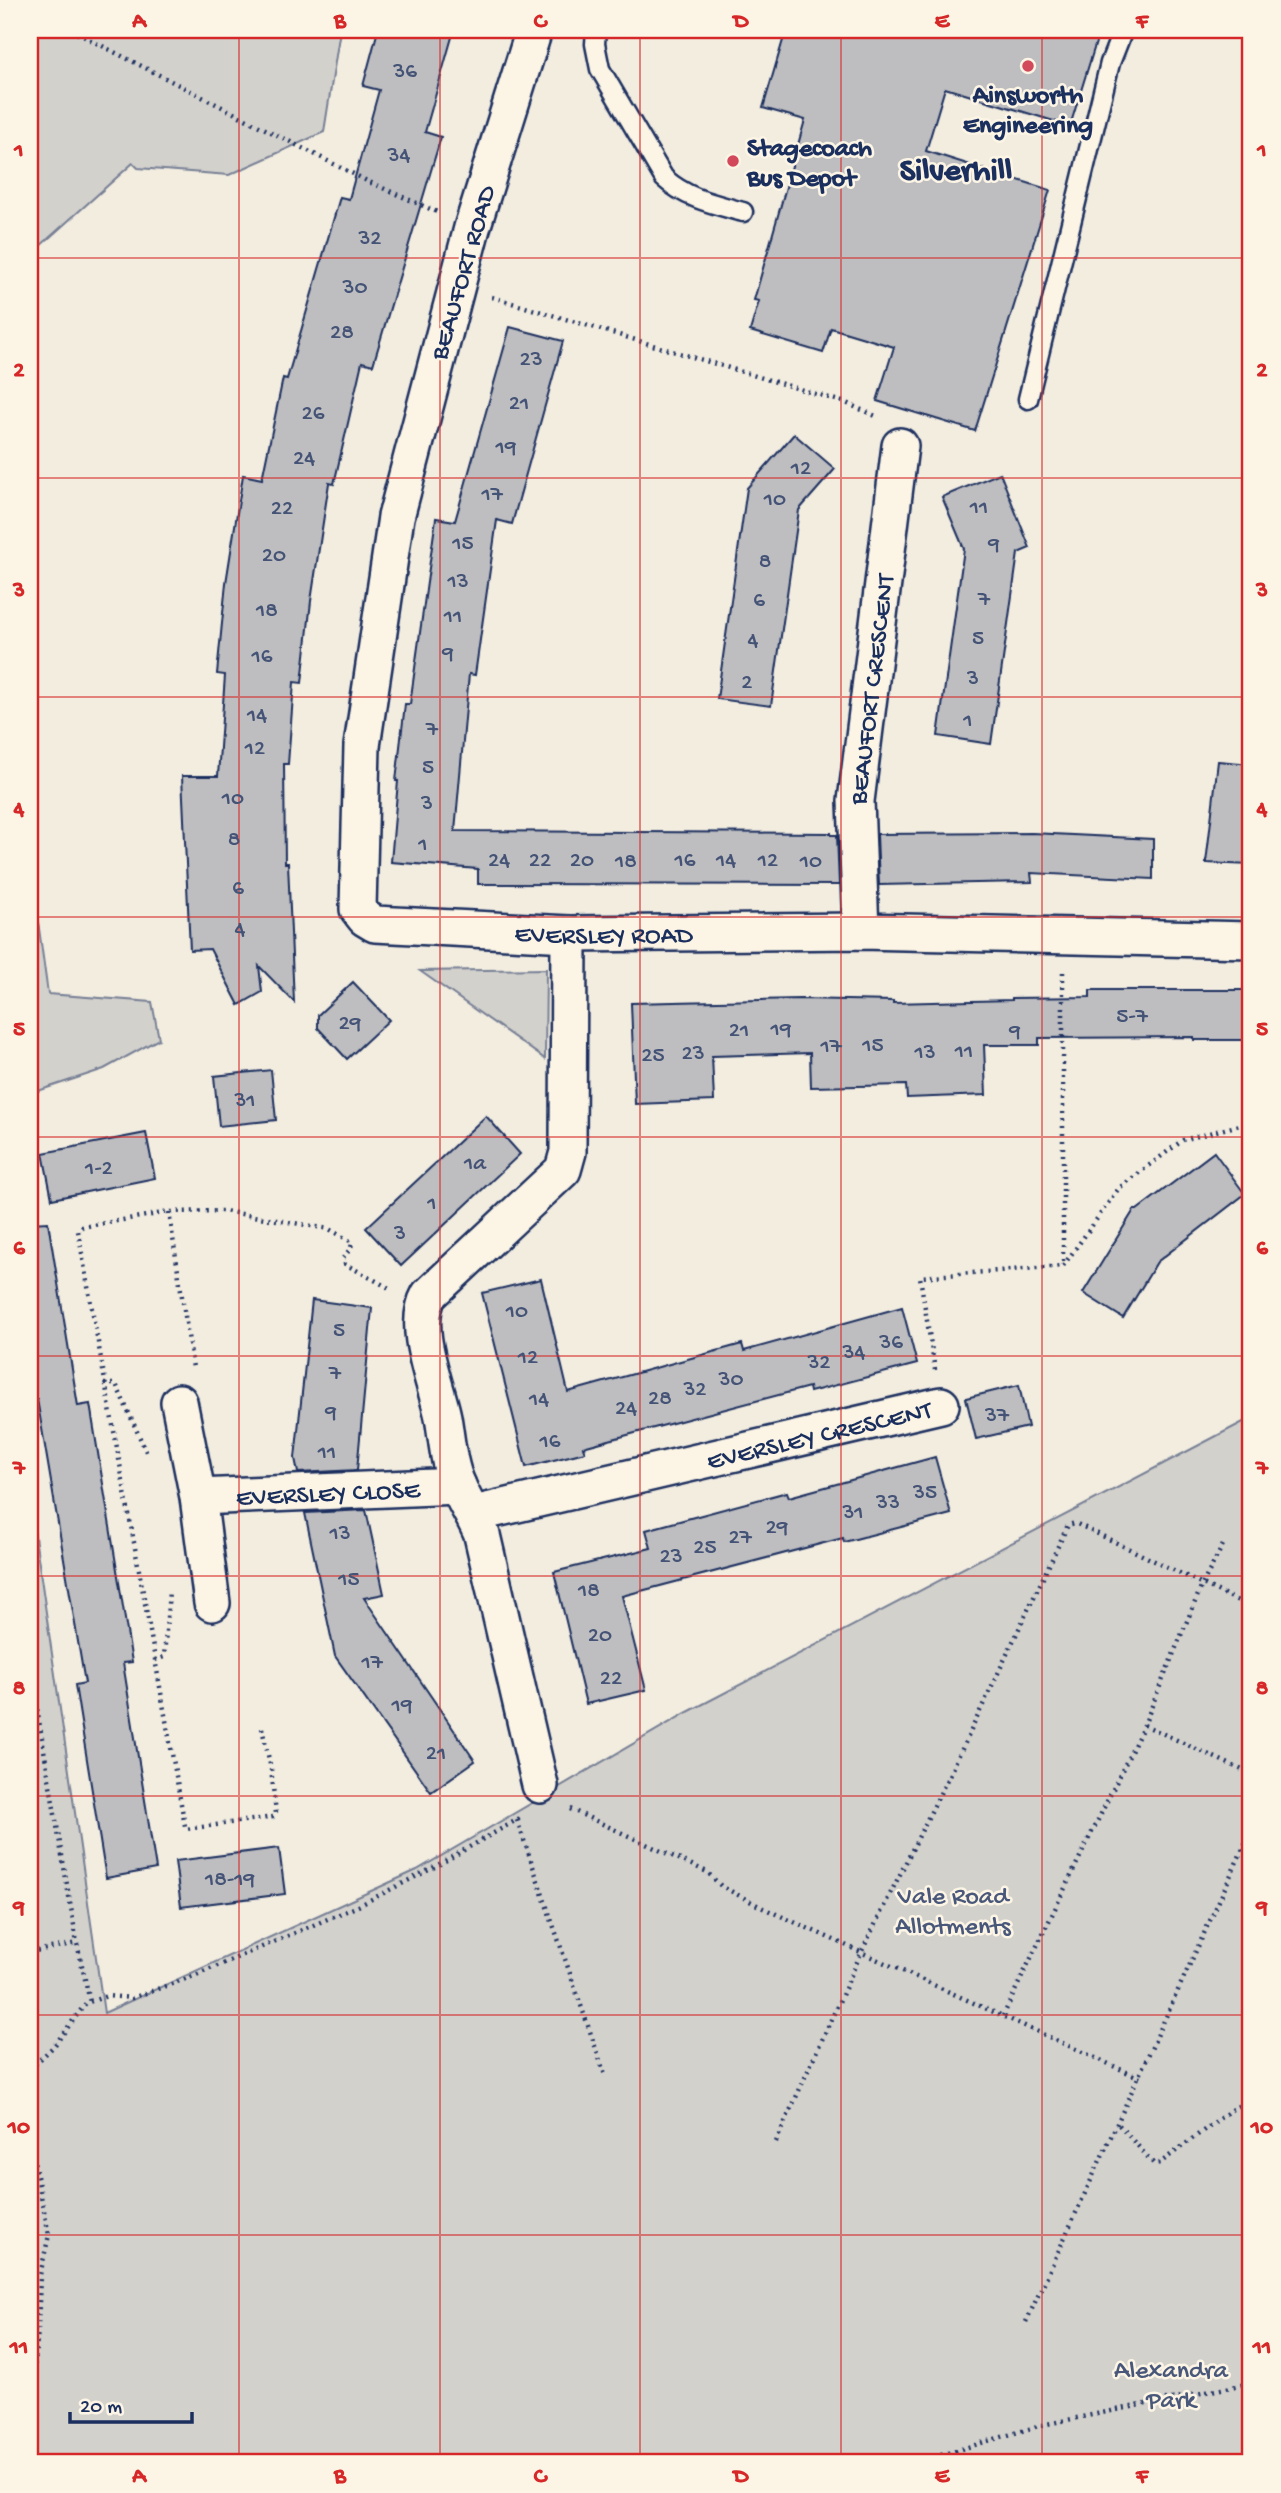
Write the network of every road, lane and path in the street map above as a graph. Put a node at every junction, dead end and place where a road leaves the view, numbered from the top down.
1 (71, 30) edge
2 (534, 30) edge
3 (596, 30) edge
4 (1123, 30) edge
5 (743, 212) dead end
6 (472, 228) junction
7 (456, 286) junction
8 (1028, 399) dead end
9 (900, 446) joint
10 (396, 517) joint
11 (861, 932) junction
12 (569, 934) junction
13 (1063, 936) junction
14 (1251, 940) edge
15 (1251, 1122) edge
16 (169, 1212) dead end
17 (1063, 1266) junction
18 (193, 1371) dead end
19 (179, 1402) dead end
20 (942, 1405) joint
21 (198, 1497) junction
22 (466, 1500) junction
23 (1224, 1543) dead end
24 (1202, 1585) junction
25 (212, 1603) dead end
26 (1251, 1607) edge
27 (30, 1668) edge
28 (1144, 1725) junction
29 (1251, 1774) edge
30 (546, 1793) junction
31 (517, 1820) junction
32 (1251, 1831) edge
33 (77, 1943) junction
34 (30, 1952) edge
35 (861, 1953) junction
36 (90, 2002) junction
37 (1003, 2016) junction
38 (30, 2069) edge
39 (604, 2075) dead end
40 (1139, 2078) junction
41 (1251, 2099) edge
42 (1118, 2124) junction
43 (30, 2142) edge
44 (776, 2142) dead end
45 (1026, 2322) dead end
46 (1251, 2383) edge
47 (30, 2402) edge
48 (914, 2463) edge

1 - 6 path
2 - 6 street, BEAUFORT ROAD
3 - 5 lane
4 - 8 lane
6 - 7 street, BEAUFORT ROAD
7 - 9 path
7 - 10 street, BEAUFORT ROAD
9 - 11 street, BEAUFORT CRESCENT
10 - 12 street, EVERSLEY ROAD
11 - 12 street, EVERSLEY ROAD
11 - 13 street, EVERSLEY ROAD
12 - 22 street
13 - 14 street, EVERSLEY ROAD
13 - 17 path
15 - 17 path
16 - 18 path
17 - 20 path, EVERSLEY CRESCENT
19 - 21 street, EVERSLEY CLOSE
20 - 22 street, EVERSLEY CRESCENT
21 - 22 street, EVERSLEY CLOSE
21 - 25 street, EVERSLEY CLOSE
22 - 30 street
23 - 24 path
24 - 26 path
24 - 28 path
24 - 35 path
27 - 33 path
28 - 29 path
28 - 37 path
30 - 31 path
30 - 35 path
31 - 36 path
31 - 39 path
32 - 40 path
33 - 34 path
33 - 36 path
35 - 37 path
35 - 44 path
36 - 38 path
37 - 40 path
40 - 42 path
41 - 42 path
42 - 45 path
43 - 47 path
46 - 48 path

